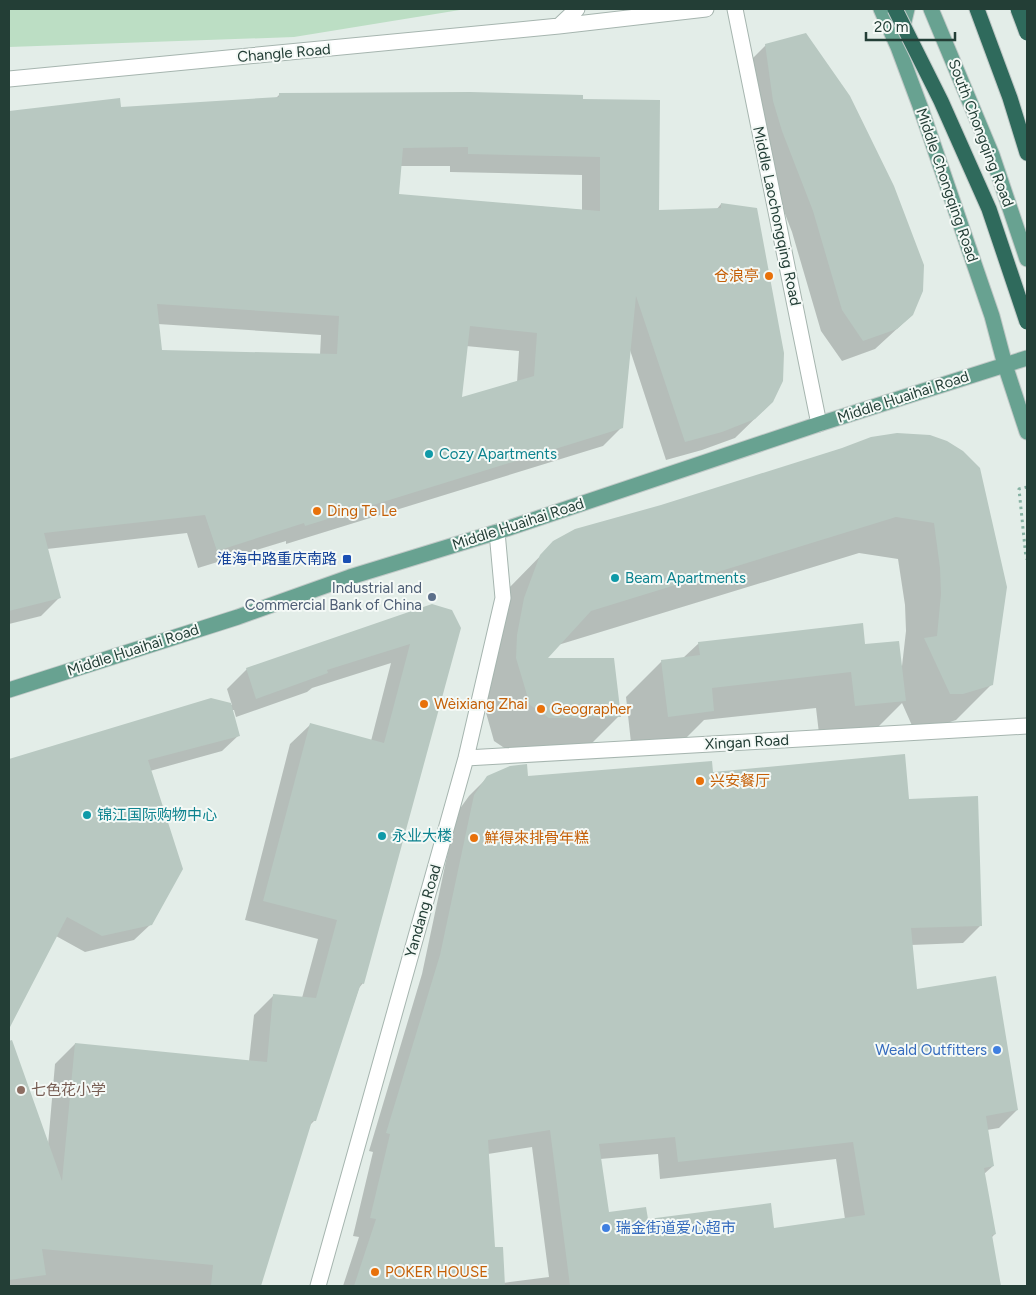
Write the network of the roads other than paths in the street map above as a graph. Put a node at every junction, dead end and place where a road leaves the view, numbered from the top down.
1 (577, 9) edge
2 (706, 9) edge
3 (735, 9) edge
4 (880, 9) edge
5 (895, 9) edge
6 (908, 9) edge
7 (931, 9) edge
8 (978, 9) edge
9 (1013, 9) edge
10 (1018, 9) edge
11 (1023, 9) edge
12 (559, 26) junction
13 (1027, 39) edge
14 (898, 47) junction
15 (9, 79) edge
16 (1027, 153) edge
17 (1027, 259) edge
18 (1027, 322) edge
19 (1027, 358) edge
20 (1004, 365) junction
21 (819, 424) junction
22 (1027, 432) edge
23 (497, 532) junction
24 (9, 690) edge
25 (1027, 726) edge
26 (466, 758) junction
27 (318, 1286) edge

1 - 12 street
2 - 12 street, Changle Road
3 - 21 street, Middle Laochongqing Road
4 - 14 main road, Middle Chongqing Road
5 - 18 highway, bridge
6 - 14 main road
7 - 17 main road, South Chongqing Road
8 - 16 highway
9 - 13 main road
10 - 13 highway, bridge
11 - 13 main road
12 - 15 street, Changle Road
14 - 20 main road, Middle Chongqing Road
19 - 20 main road, Middle Huaihai Road
20 - 21 main road, Middle Huaihai Road
20 - 22 main road
21 - 23 main road, Middle Huaihai Road
23 - 24 main road, Middle Huaihai Road
23 - 26 street, Yandang Road
25 - 26 street, Xingan Road
26 - 27 street, Yandang Road

